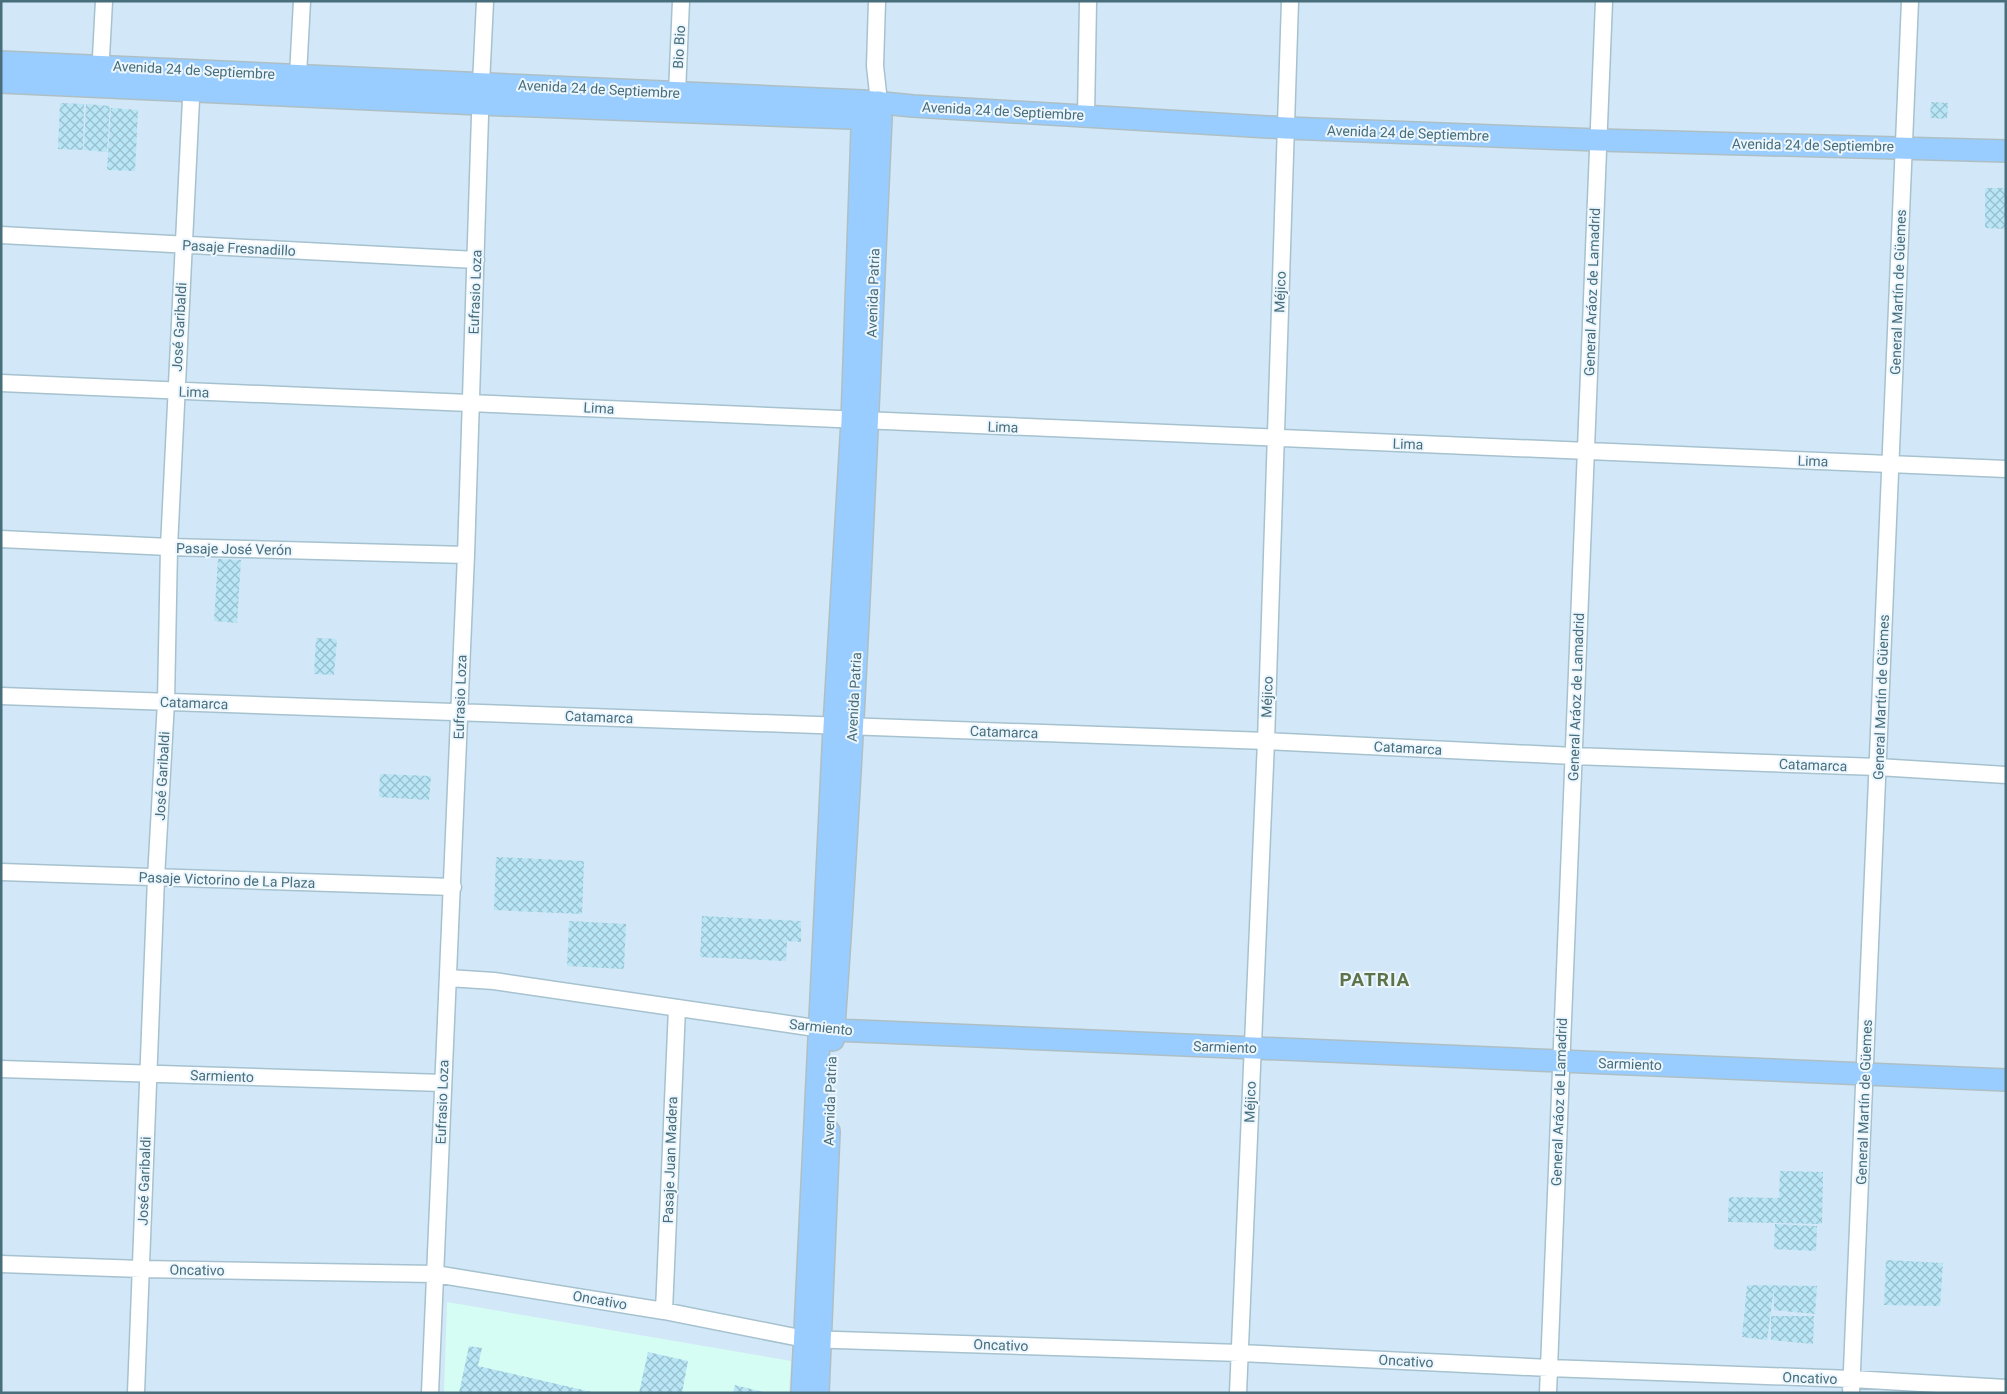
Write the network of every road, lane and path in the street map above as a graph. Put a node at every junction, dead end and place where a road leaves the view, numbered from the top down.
1 (104, 1) edge
2 (302, 1) edge
3 (486, 1) edge
4 (681, 1) edge
5 (877, 1) edge
6 (1088, 1) edge
7 (1290, 1) edge
8 (1604, 1) edge
9 (1910, 1) edge
10 (1, 62) edge
11 (298, 75) junction
12 (100, 76) junction
13 (192, 80) junction
14 (1, 82) edge
15 (676, 93) junction
16 (480, 94) junction
17 (872, 110) junction
18 (1086, 116) junction
19 (1286, 128) junction
20 (1598, 140) junction
21 (1904, 147) junction
22 (2006, 151) edge
23 (1, 235) edge
24 (184, 245) junction
25 (476, 260) junction
26 (1, 383) edge
27 (176, 391) junction
28 (471, 402) junction
29 (860, 421) junction
30 (1275, 438) junction
31 (1586, 451) junction
32 (1890, 464) junction
33 (2006, 469) edge
34 (1, 540) edge
35 (168, 547) junction
36 (466, 555) junction
37 (1, 696) edge
38 (166, 702) junction
39 (460, 712) junction
40 (843, 727) junction
41 (1266, 742) junction
42 (1574, 756) junction
43 (1878, 767) junction
44 (2006, 775) edge
45 (1, 872) edge
46 (156, 878) junction
47 (453, 887) junction
48 (448, 978) junction
49 (676, 1008) junction
50 (826, 1030) junction
51 (1252, 1048) junction
52 (1561, 1061) junction
53 (1, 1069) edge
54 (148, 1074) junction
55 (1865, 1074) junction
56 (2006, 1080) edge
57 (443, 1083) junction
58 (1, 1264) edge
59 (141, 1269) junction
60 (435, 1274) junction
61 (664, 1311) junction
62 (813, 1339) junction
63 (1240, 1353) junction
64 (1549, 1368) junction
65 (1852, 1386) edge
66 (2006, 1388) edge
67 (136, 1393) edge
68 (430, 1393) edge
69 (802, 1393) edge
70 (818, 1393) edge
71 (1238, 1393) edge
72 (1548, 1393) edge

1 - 12 street
2 - 11 street
3 - 16 street, Eufrasio Loza
4 - 15 street, Bio Bio
5 - 17 street, Avenida Patria
6 - 18 street
7 - 19 street, Méjico
8 - 20 street, General Aráoz de Lamadrid
9 - 21 street, General Martín de Güemes
10 - 12 main road, Avenida 24 de Septiembre
11 - 13 main road, Avenida 24 de Septiembre
11 - 16 main road, Avenida 24 de Septiembre
12 - 13 main road, Avenida 24 de Septiembre
12 - 14 main road, Avenida 24 de Septiembre
13 - 16 main road, Avenida 24 de Septiembre
13 - 24 street, José Garibaldi
15 - 16 main road, Avenida 24 de Septiembre
15 - 17 main road, Avenida 24 de Septiembre
16 - 17 main road, Avenida 24 de Septiembre
16 - 25 street, Eufrasio Loza
17 - 18 main road, Avenida 24 de Septiembre
17 - 29 main road, Avenida Patria
18 - 19 main road, Avenida 24 de Septiembre
19 - 20 main road, Avenida 24 de Septiembre
19 - 30 street, Méjico
20 - 21 main road, Avenida 24 de Septiembre
20 - 31 street, General Aráoz de Lamadrid
21 - 22 main road, Avenida 24 de Septiembre
21 - 32 street, General Martín de Güemes
23 - 24 street, Pasaje Fresnadillo
24 - 25 street, Pasaje Fresnadillo
24 - 27 street, José Garibaldi
25 - 28 street, Eufrasio Loza
26 - 27 street, Lima
27 - 28 street, Lima
27 - 35 street, José Garibaldi
28 - 29 street, Lima
28 - 36 street, Eufrasio Loza
29 - 30 street, Lima
29 - 40 main road, Avenida Patria
30 - 31 street, Lima
30 - 41 street, Méjico
31 - 32 street, Lima
31 - 42 street, General Aráoz de Lamadrid
32 - 33 street, Lima
32 - 43 street, General Martín de Güemes
34 - 35 street, Pasaje José Verón
35 - 36 street, Pasaje José Verón
35 - 38 street, José Garibaldi
36 - 39 street, Eufrasio Loza
37 - 38 street, Catamarca
38 - 39 street, Catamarca
38 - 46 street, José Garibaldi
39 - 40 street, Catamarca
39 - 47 street, Eufrasio Loza
40 - 41 street, Catamarca
40 - 50 main road, Avenida Patria
41 - 42 street, Catamarca
41 - 51 street, Méjico
42 - 43 street, Catamarca
42 - 52 street, General Aráoz de Lamadrid
43 - 44 street, Catamarca
43 - 55 street, General Martín de Güemes
45 - 46 street, Pasaje Victorino de La Plaza
46 - 47 street, Pasaje Victorino de La Plaza
46 - 54 street, José Garibaldi
47 - 48 street, Eufrasio Loza
48 - 49 street, Sarmiento
48 - 57 street, Eufrasio Loza
49 - 50 street, Sarmiento
49 - 61 street, Pasaje Juan Madera
50 - 51 main road, Sarmiento
50 - 62 main road, Avenida Patria
51 - 52 main road, Sarmiento
51 - 63 street, Méjico
52 - 55 main road, Sarmiento
52 - 64 street, General Aráoz de Lamadrid
53 - 54 street, Sarmiento
54 - 57 street, Sarmiento
54 - 59 street, José Garibaldi
55 - 56 main road, Sarmiento
55 - 65 street, General Martín de Güemes
57 - 60 street, Eufrasio Loza
58 - 59 street, Oncativo
59 - 60 street, Oncativo
59 - 67 street, José Garibaldi
60 - 61 street, Oncativo
60 - 68 street, Eufrasio Loza
61 - 62 street, Oncativo
62 - 63 street, Oncativo
62 - 69 main road, Avenida Patria
62 - 70 main road, Avenida Patria
63 - 64 street, Oncativo
63 - 71 street, Méjico
64 - 65 street, Oncativo
64 - 72 street, General Aráoz de Lamadrid
65 - 66 street, Oncativo

